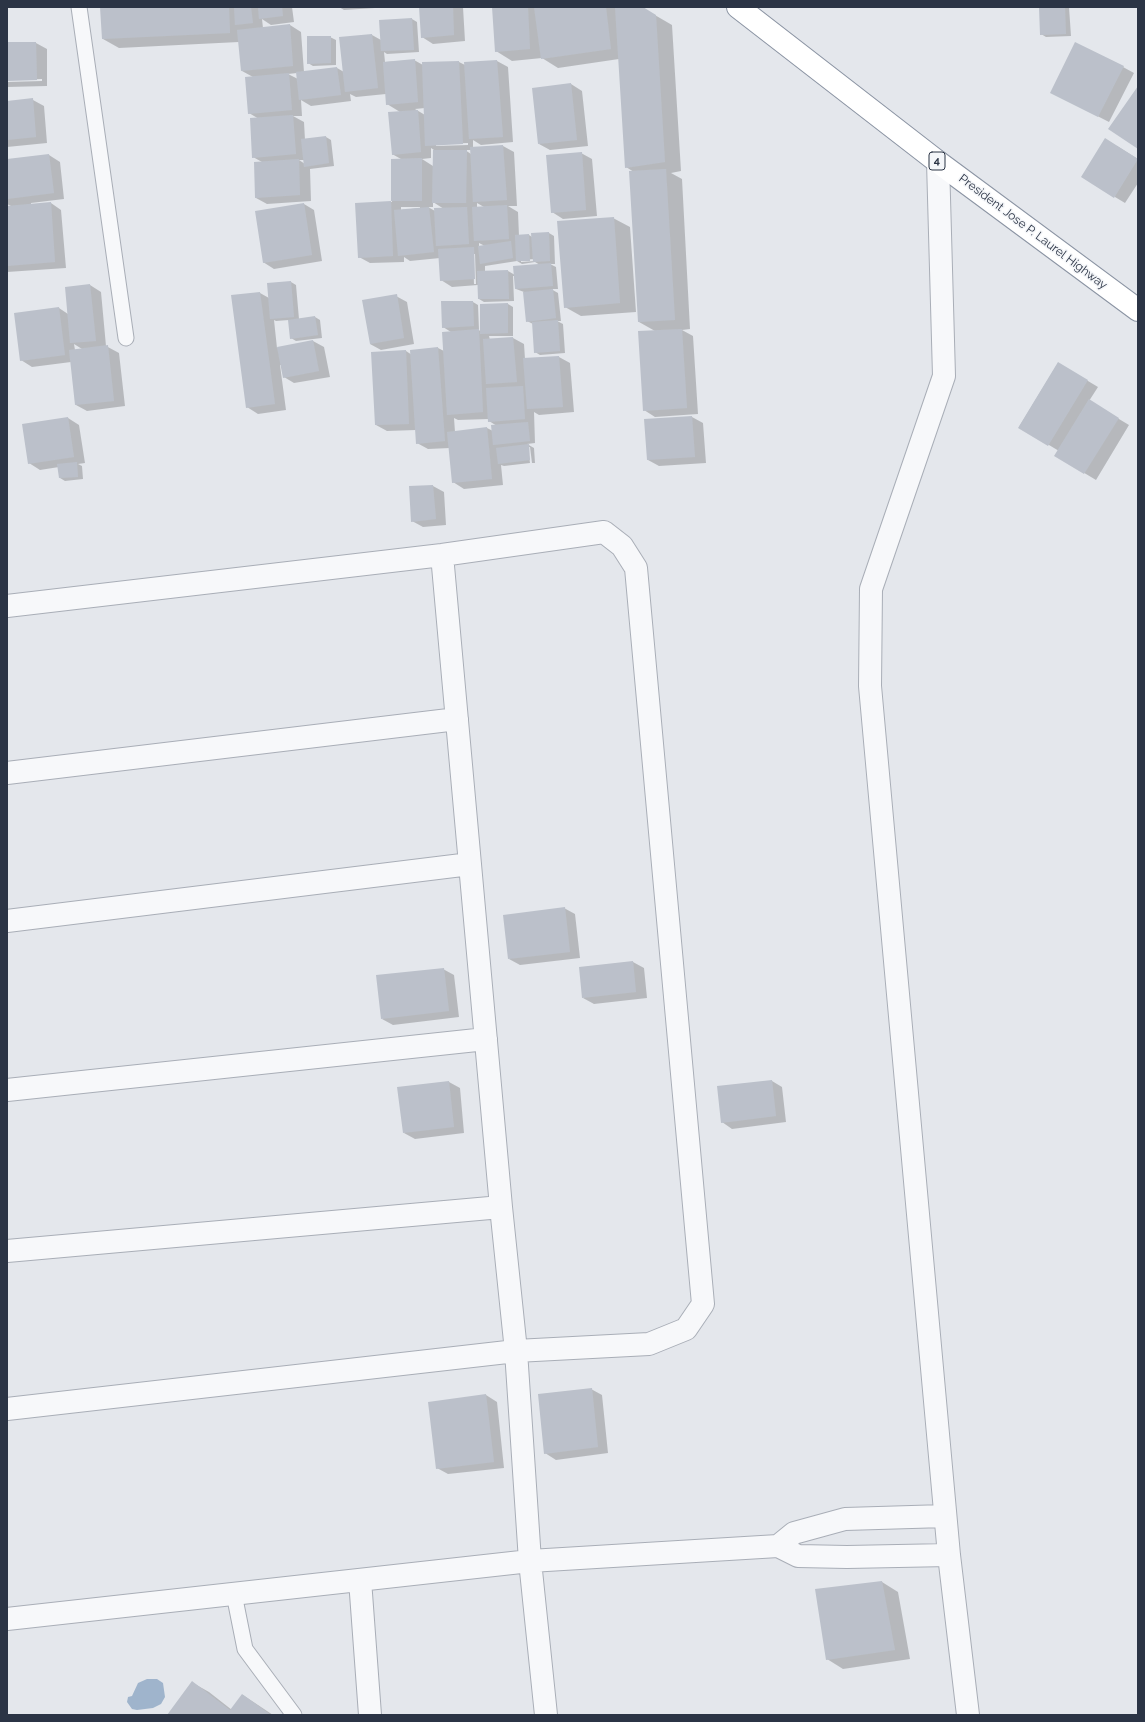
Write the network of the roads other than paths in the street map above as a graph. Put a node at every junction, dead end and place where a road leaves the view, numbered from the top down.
1 (79, 7) edge
2 (738, 7) edge
3 (938, 162) junction
4 (1138, 310) edge
5 (126, 338) dead end
6 (442, 555) junction
7 (7, 606) edge
8 (457, 719) junction
9 (7, 773) edge
10 (470, 864) junction
11 (7, 921) edge
12 (486, 1039) junction
13 (7, 1090) edge
14 (501, 1207) junction
15 (7, 1251) edge
16 (516, 1351) junction
17 (7, 1409) edge
18 (945, 1516) junction
19 (778, 1546) junction
20 (949, 1555) junction
21 (530, 1560) junction
22 (360, 1580) junction
23 (234, 1594) junction
24 (7, 1619) edge
25 (294, 1715) edge
26 (370, 1715) edge
27 (546, 1715) edge
28 (968, 1715) edge

1 - 5 lane
2 - 3 highway, President Jose P. Laurel Highway / 4
3 - 4 highway, President Jose P. Laurel Highway / 4
3 - 18 street
6 - 7 street
6 - 8 street
6 - 16 street
8 - 9 street
8 - 10 street
10 - 11 street
10 - 12 street
12 - 13 street
12 - 14 street
14 - 15 street
14 - 16 street
16 - 17 street
16 - 21 street
18 - 19 street
18 - 20 street
19 - 20 street
19 - 21 street
20 - 28 street
21 - 22 street
21 - 27 street
22 - 23 street
22 - 26 street
23 - 24 street
23 - 25 lane

